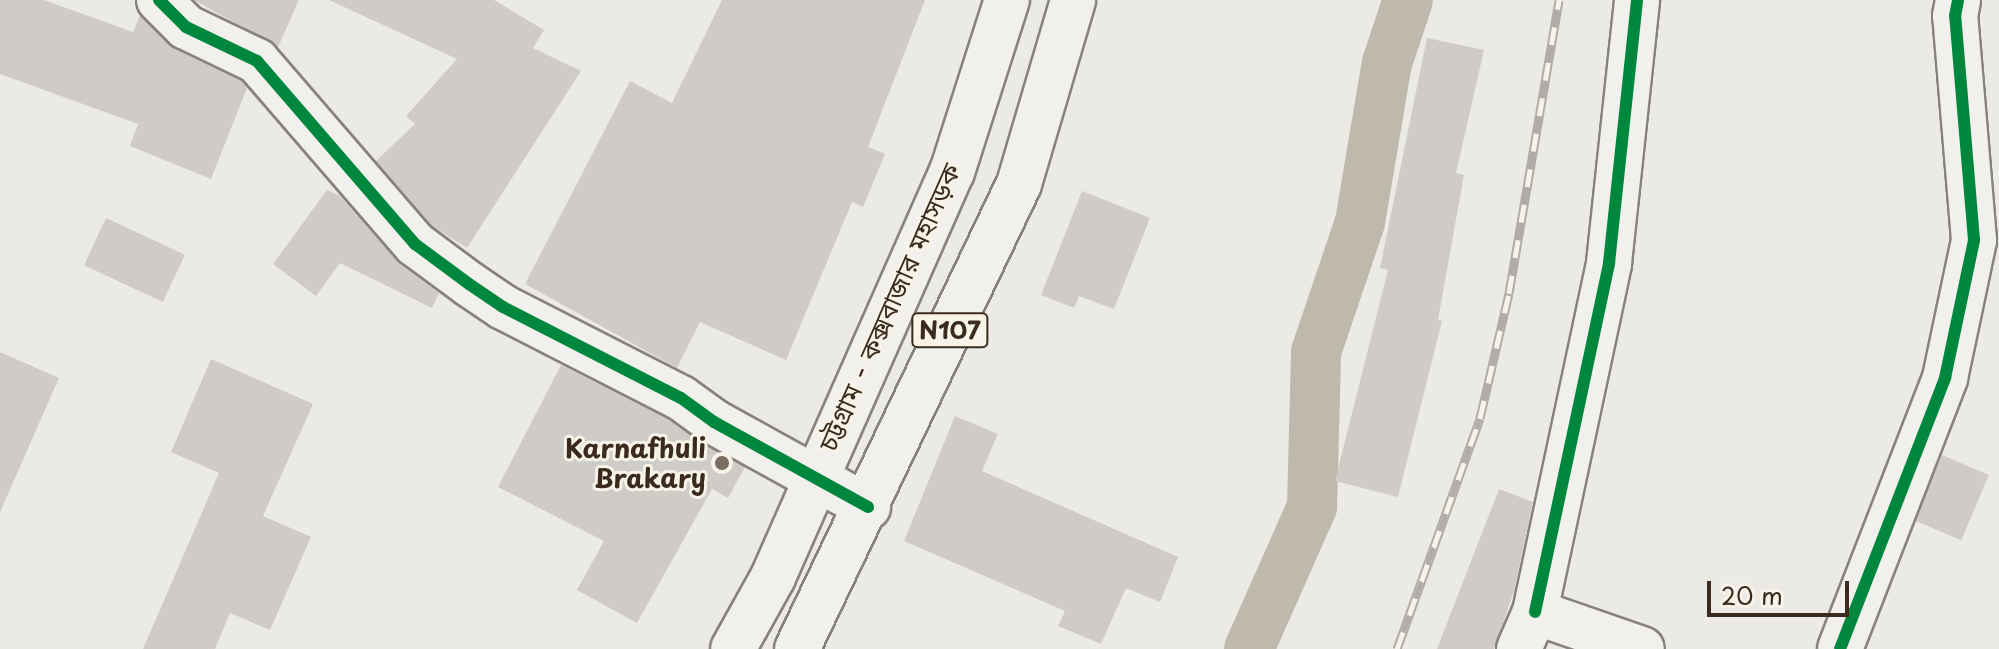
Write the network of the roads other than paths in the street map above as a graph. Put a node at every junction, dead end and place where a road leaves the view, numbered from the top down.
1 (159, 0) edge
2 (1007, 0) edge
3 (1073, 0) edge
4 (1637, 0) edge
5 (1958, 0) edge
6 (813, 476) junction
7 (868, 507) junction
8 (1527, 630) edge
9 (733, 649) edge
10 (797, 649) edge
11 (1642, 649) edge
12 (1840, 649) edge

1 - 6 main road
2 - 6 main road, চট্টগ্রাম - কক্সবাজার মহাসড়ক / N107
3 - 7 main road, N107
4 - 8 main road
5 - 12 main road
6 - 7 main road
6 - 9 main road, চট্টগ্রাম - কক্সবাজার মহাসড়ক / N107
7 - 10 main road, N107
8 - 11 main road

